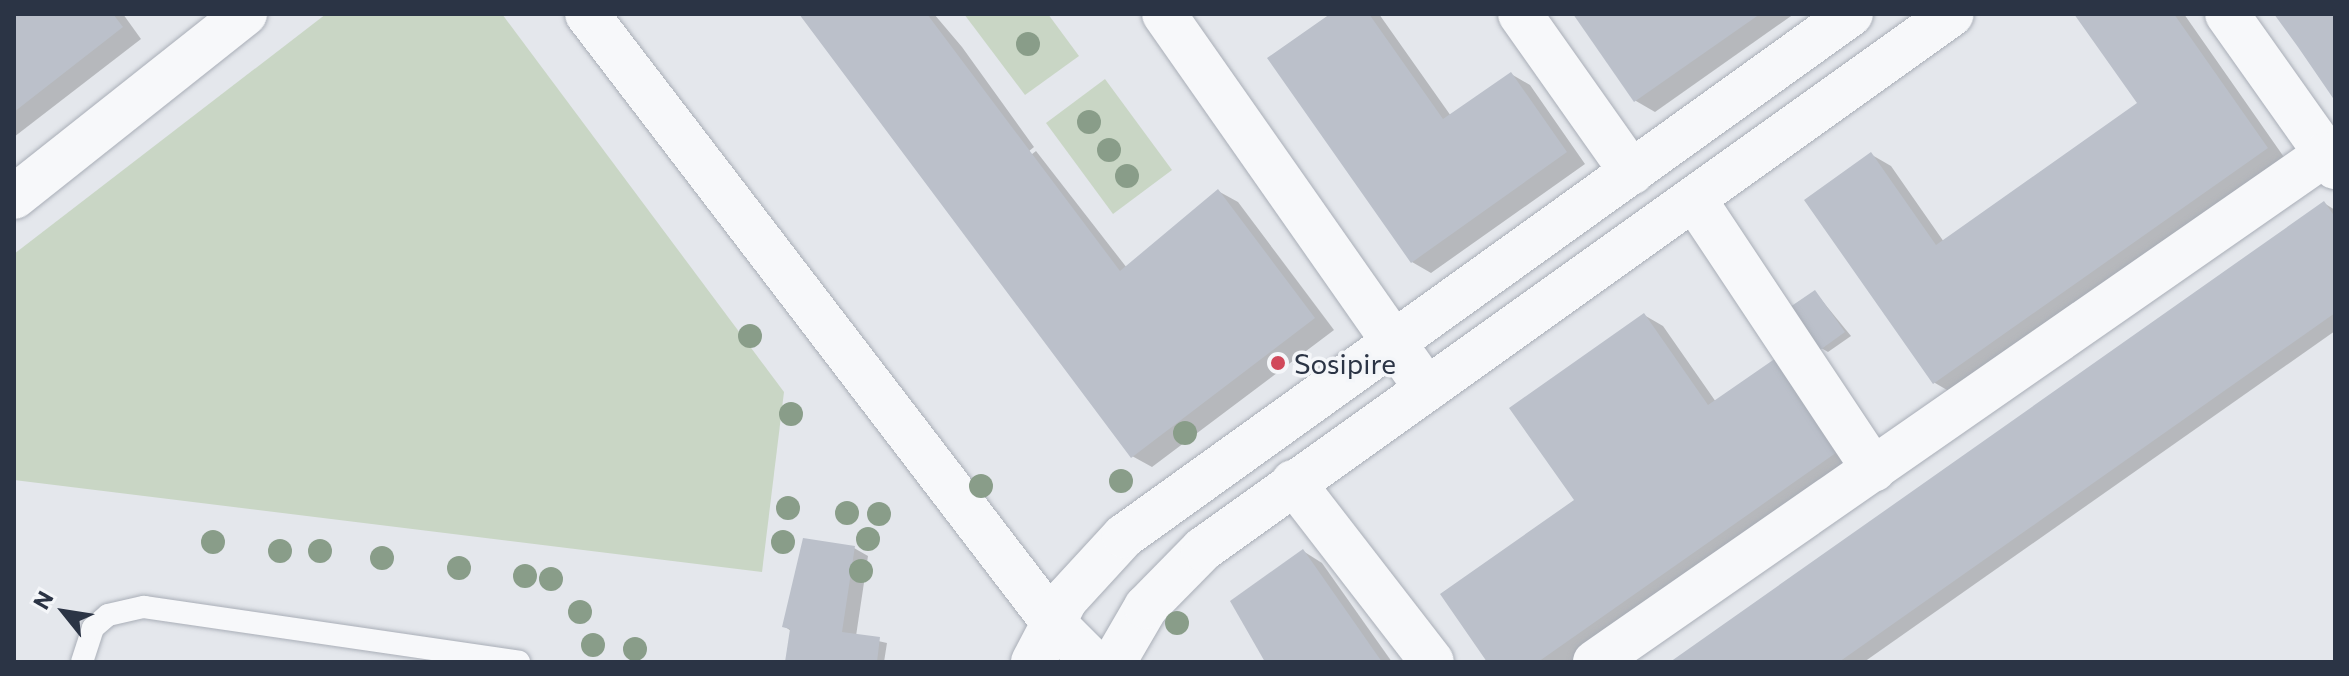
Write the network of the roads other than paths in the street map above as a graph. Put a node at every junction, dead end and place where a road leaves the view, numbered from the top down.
1 (245, 14) edge
2 (587, 14) edge
3 (1164, 14) edge
4 (1520, 14) edge
5 (1952, 14) edge
6 (2227, 14) edge
7 (1842, 16) edge
8 (2331, 160) edge
9 (1632, 173) junction
10 (14, 197) edge
11 (1694, 199) junction
12 (1390, 343) junction
13 (1427, 389) junction
14 (1874, 470) junction
15 (1293, 482) junction
16 (1052, 621) junction
17 (1604, 659) edge
18 (82, 662) edge
19 (519, 662) edge
20 (1033, 662) edge
21 (1093, 662) edge
22 (1114, 662) edge
23 (1432, 662) edge

1 - 10 street
2 - 16 street
3 - 12 street
4 - 9 street
5 - 11 street
6 - 8 street
7 - 9 street
8 - 14 street
9 - 12 street
11 - 13 street
11 - 14 street
12 - 13 street
12 - 16 street
13 - 15 street
14 - 17 street
15 - 22 street
15 - 23 street
16 - 20 street
16 - 21 street
18 - 19 lane

